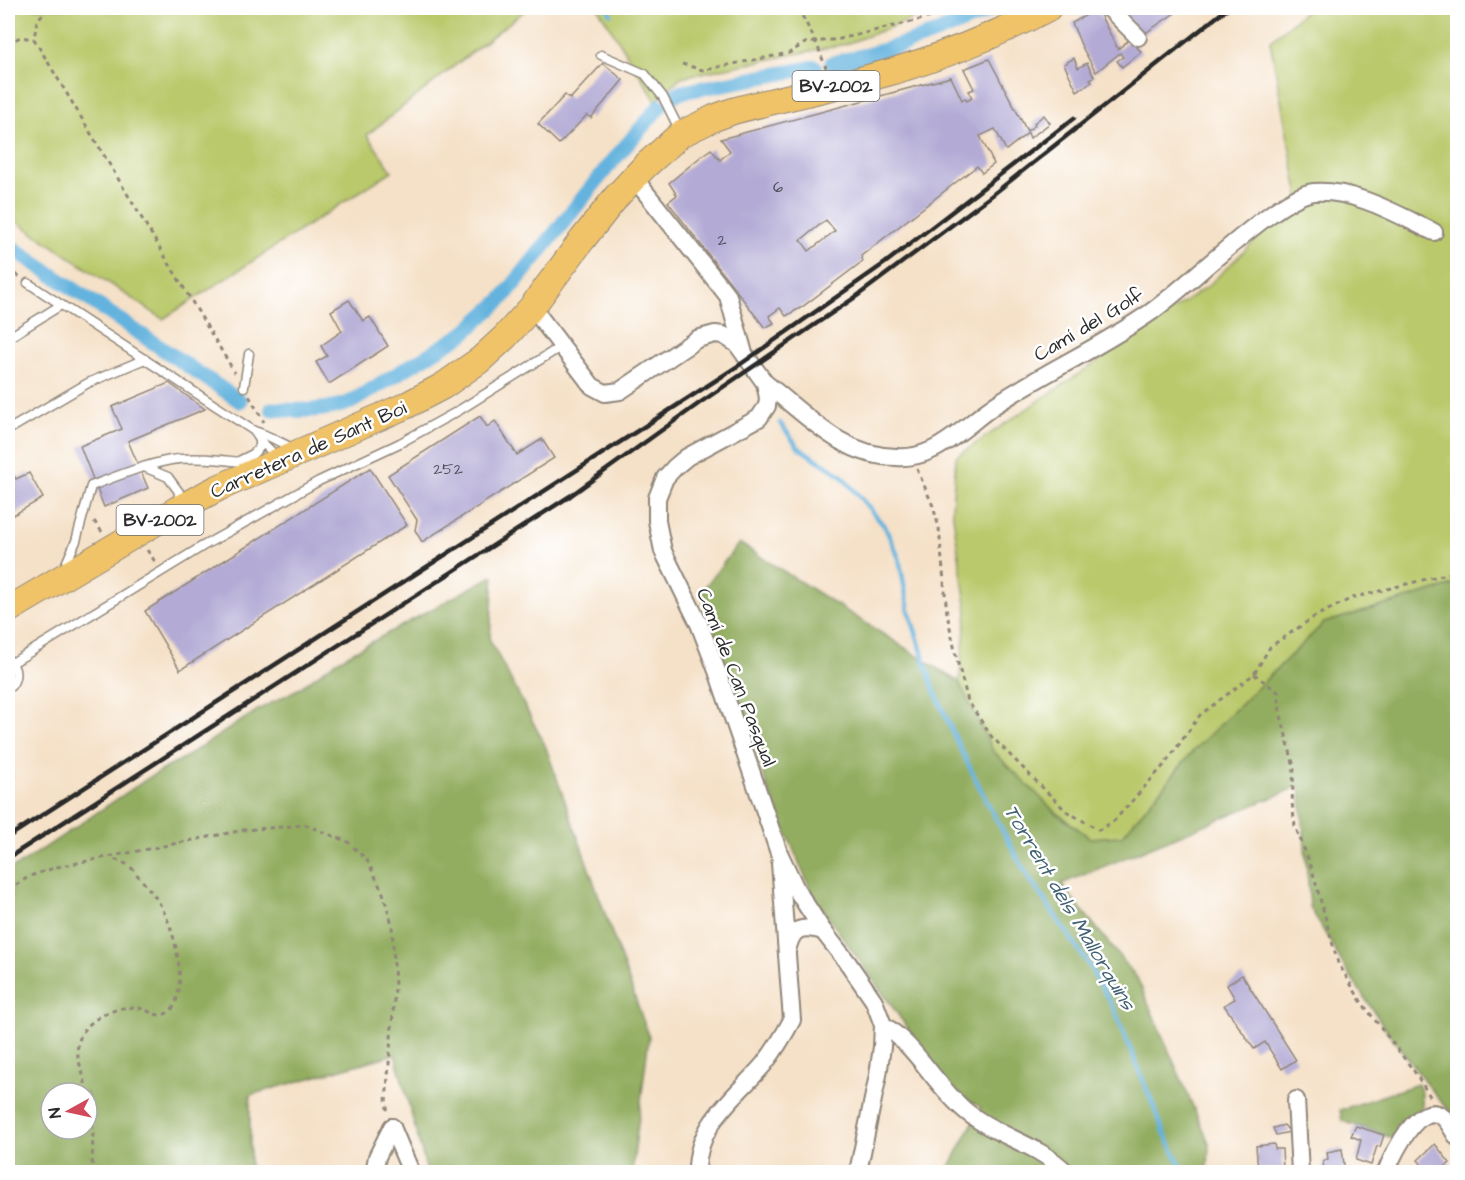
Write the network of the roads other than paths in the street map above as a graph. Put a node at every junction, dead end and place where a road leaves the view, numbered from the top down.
1 (1048, 8) edge
2 (1109, 8) edge
3 (1138, 38) dead end
4 (601, 55) dead end
5 (681, 134) junction
6 (634, 177) junction
7 (1434, 232) dead end
8 (28, 283) dead end
9 (61, 305) junction
10 (532, 307) junction
11 (8, 338) edge
12 (562, 346) junction
13 (743, 351) junction
14 (249, 354) dead end
15 (145, 359) junction
16 (765, 383) junction
17 (244, 387) road end
18 (8, 430) edge
19 (254, 430) junction
20 (260, 440) junction
21 (280, 453) junction
22 (239, 461) junction
23 (144, 467) junction
24 (178, 509) junction
25 (57, 581) junction
26 (10, 605) edge
27 (10, 661) edge
28 (8, 689) edge
29 (779, 853) junction
30 (823, 931) junction
31 (786, 958) junction
32 (883, 1025) junction
33 (1296, 1100) dead end
34 (1458, 1138) edge
35 (374, 1173) edge
36 (411, 1173) edge
37 (697, 1173) edge
38 (858, 1173) edge
39 (1066, 1173) edge
40 (1300, 1173) edge
41 (1386, 1173) edge

1 - 5 main road, BV-2002
2 - 3 street
4 - 5 lane
5 - 6 main road, BV-2002
6 - 10 main road, BV-2002
6 - 13 street
7 - 16 street, Camí del Golf
8 - 9 lane
9 - 11 lane
9 - 15 lane
10 - 12 street
10 - 21 main road, Carretera de Sant Boi / BV-2002
12 - 13 street
12 - 27 lane
13 - 16 street
14 - 17 lane
15 - 18 lane
15 - 19 lane
16 - 29 street, Camí de Can Pasqual
19 - 20 lane
19 - 21 lane
20 - 21 lane
20 - 22 lane
21 - 22 lane
21 - 24 main road, Carretera de Sant Boi / BV-2002
22 - 23 lane
23 - 24 lane
23 - 25 lane
24 - 25 main road, Carretera de Sant Boi / BV-2002
25 - 26 main road, Carretera de Sant Boi / BV-2002
27 - 28 lane
29 - 30 street
29 - 31 street
30 - 31 street
30 - 32 street
31 - 37 street
32 - 38 street
32 - 39 street
33 - 40 street
34 - 41 street
35 - 36 street

